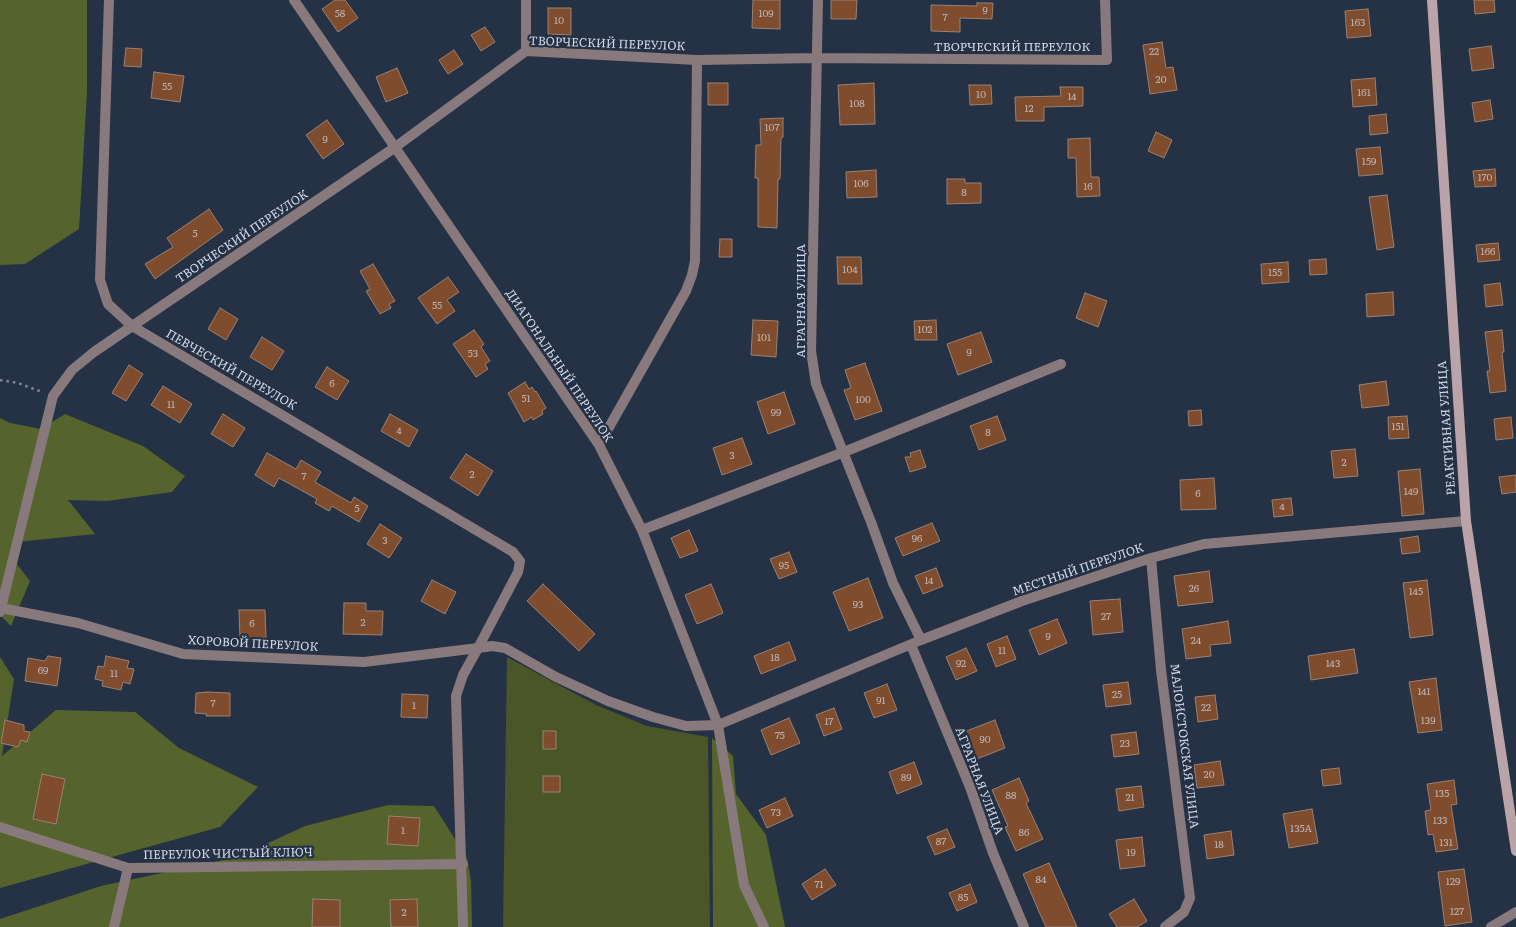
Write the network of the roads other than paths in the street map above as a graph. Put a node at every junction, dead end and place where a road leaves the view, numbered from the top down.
1 (109, 0) edge
2 (294, 0) edge
3 (526, 0) edge
4 (818, 0) edge
5 (1105, 0) edge
6 (1432, 0) edge
7 (526, 51) junction
8 (817, 58) junction
9 (697, 60) junction
10 (394, 148) junction
11 (132, 326) junction
12 (1061, 364) dead end
13 (599, 444) junction
14 (844, 452) junction
15 (1466, 521) junction
16 (642, 530) junction
17 (1150, 558) junction
18 (1, 610) edge
19 (921, 640) junction
20 (911, 645) junction
21 (478, 648) junction
22 (718, 725) junction
23 (0, 827) edge
24 (1516, 851) edge
25 (462, 864) junction
26 (128, 868) junction
27 (1516, 912) edge
28 (114, 927) edge
29 (464, 927) edge
30 (764, 927) edge
31 (1024, 927) edge
32 (1164, 927) edge
33 (1491, 927) edge

1 - 11 street, ПЕВЧЕСКИЙ ПЕРЕУЛОК
2 - 10 street, ДИАГОНАЛЬНЫЙ ПЕРЕУЛОК
3 - 7 street
4 - 8 street, АГРАРНАЯ УЛИЦА
5 - 8 street, ТВОРЧЕСКИЙ ПЕРЕУЛОК
6 - 15 main road, РЕАКТИВНАЯ УЛИЦА
7 - 9 street, ТВОРЧЕСКИЙ ПЕРЕУЛОК
7 - 10 street, ТВОРЧЕСКИЙ ПЕРЕУЛОК
8 - 9 street, ТВОРЧЕСКИЙ ПЕРЕУЛОК
8 - 14 street, АГРАРНАЯ УЛИЦА
9 - 13 street
10 - 11 street, ТВОРЧЕСКИЙ ПЕРЕУЛОК
10 - 13 street, ДИАГОНАЛЬНЫЙ ПЕРЕУЛОК
11 - 18 street, ТВОРЧЕСКИЙ ПЕРЕУЛОК
11 - 21 street, ПЕВЧЕСКИЙ ПЕРЕУЛОК
12 - 14 street
13 - 16 street, ДИАГОНАЛЬНЫЙ ПЕРЕУЛОК
14 - 16 street
14 - 19 street, АГРАРНАЯ УЛИЦА
15 - 17 street, МЕСТНЫЙ ПЕРЕУЛОК
15 - 24 main road, РЕАКТИВНАЯ УЛИЦА
16 - 22 street, ДИАГОНАЛЬНЫЙ ПЕРЕУЛОК
17 - 19 street, МЕСТНЫЙ ПЕРЕУЛОК
17 - 32 street, МАЛОИСТОКСКАЯ УЛИЦА
18 - 21 street, ХОРОВОЙ ПЕРЕУЛОК
19 - 20 street, МЕСТНЫЙ ПЕРЕУЛОК
20 - 22 street, МЕСТНЫЙ ПЕРЕУЛОК
20 - 31 street, АГРАРНАЯ УЛИЦА
21 - 22 street, ХОРОВОЙ ПЕРЕУЛОК
21 - 25 street, ПЕВЧЕСКИЙ ПЕРЕУЛОК
22 - 30 street, ДИАГОНАЛЬНЫЙ ПЕРЕУЛОК
23 - 26 street, ПЕРЕУЛОК ЧИСТЫЙ КЛЮЧ
25 - 26 street, ПЕРЕУЛОК ЧИСТЫЙ КЛЮЧ
25 - 29 street, ПЕВЧЕСКИЙ ПЕРЕУЛОК
26 - 28 street
27 - 33 street

